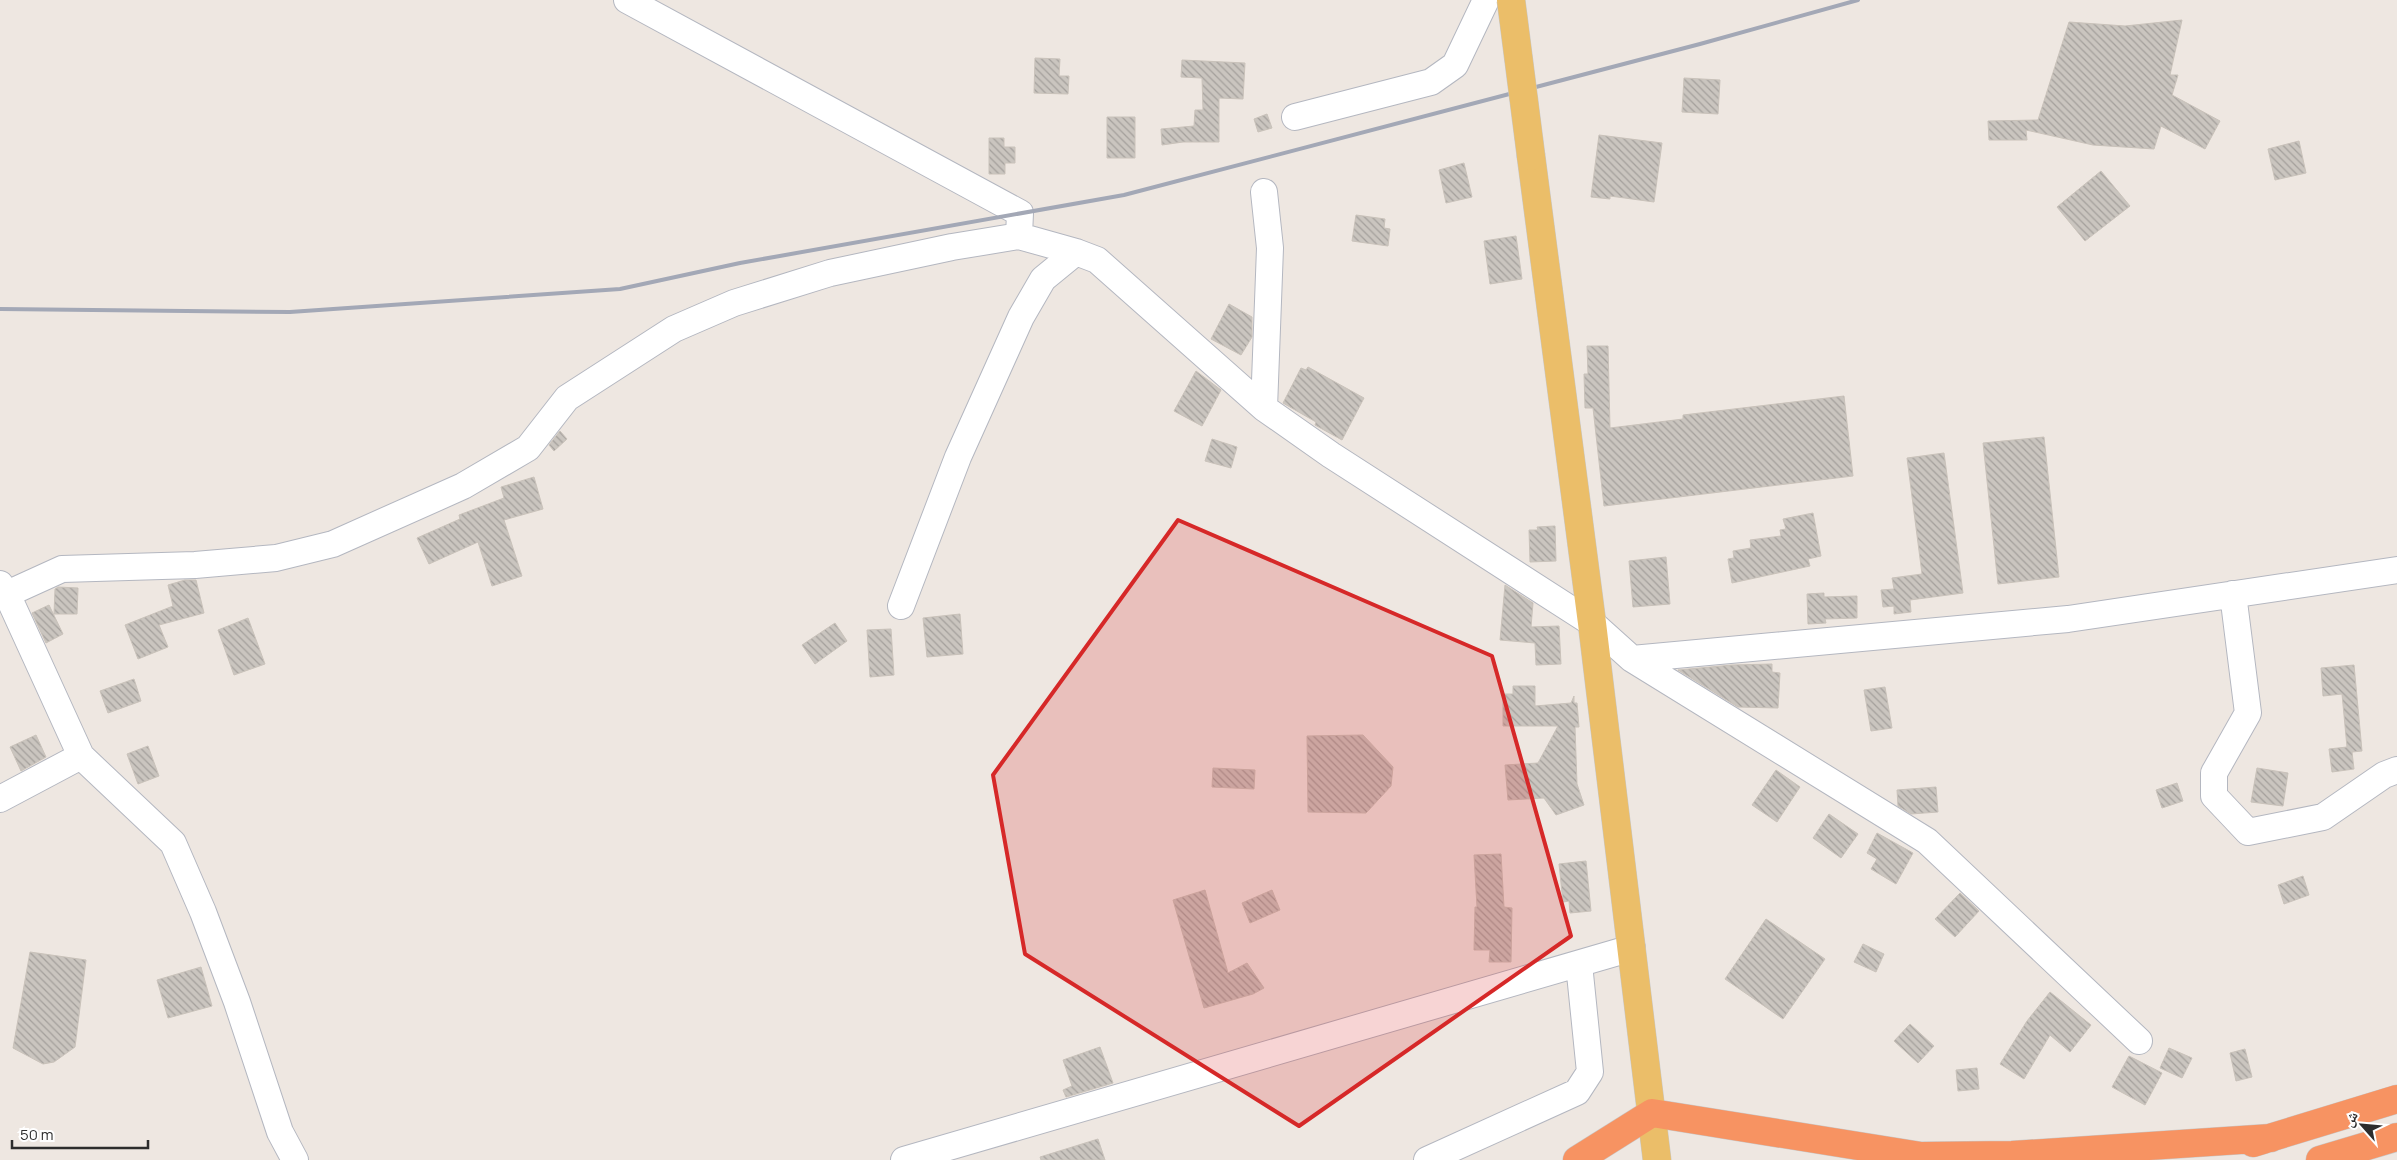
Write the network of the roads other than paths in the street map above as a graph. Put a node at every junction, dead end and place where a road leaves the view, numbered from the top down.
1 (627, 0) edge
2 (1486, 0) edge
3 (1511, 0) edge
4 (1295, 117) dead end
5 (1264, 192) dead end
6 (1019, 236) junction
7 (1076, 252) junction
8 (1264, 408) junction
9 (2397, 570) edge
10 (3, 589) edge
11 (2233, 594) junction
12 (901, 606) dead end
13 (1592, 623) junction
14 (1632, 659) junction
15 (81, 756) junction
16 (2397, 770) edge
17 (0, 799) edge
18 (1632, 948) junction
19 (1579, 964) junction
20 (2139, 1041) dead end
21 (2397, 1098) edge
22 (1652, 1113) junction
23 (2397, 1137) edge
24 (2270, 1138) junction
25 (2338, 1158) edge
26 (295, 1160) edge
27 (904, 1160) edge
28 (1427, 1160) edge
29 (1577, 1160) edge
30 (1657, 1160) edge
31 (2196, 1160) edge

1 - 6 street
2 - 4 street
3 - 13 main road, bridge
5 - 8 street
6 - 7 street
6 - 10 street
7 - 8 street
7 - 12 street
8 - 13 street
9 - 11 street
10 - 15 street
11 - 14 street
11 - 16 street
13 - 14 street
13 - 18 main road
14 - 20 street
15 - 17 street
15 - 26 street
18 - 19 street
18 - 22 main road
19 - 27 street
19 - 28 street
21 - 24 highway
22 - 24 highway
22 - 29 highway
22 - 30 main road
23 - 25 highway
24 - 31 highway

